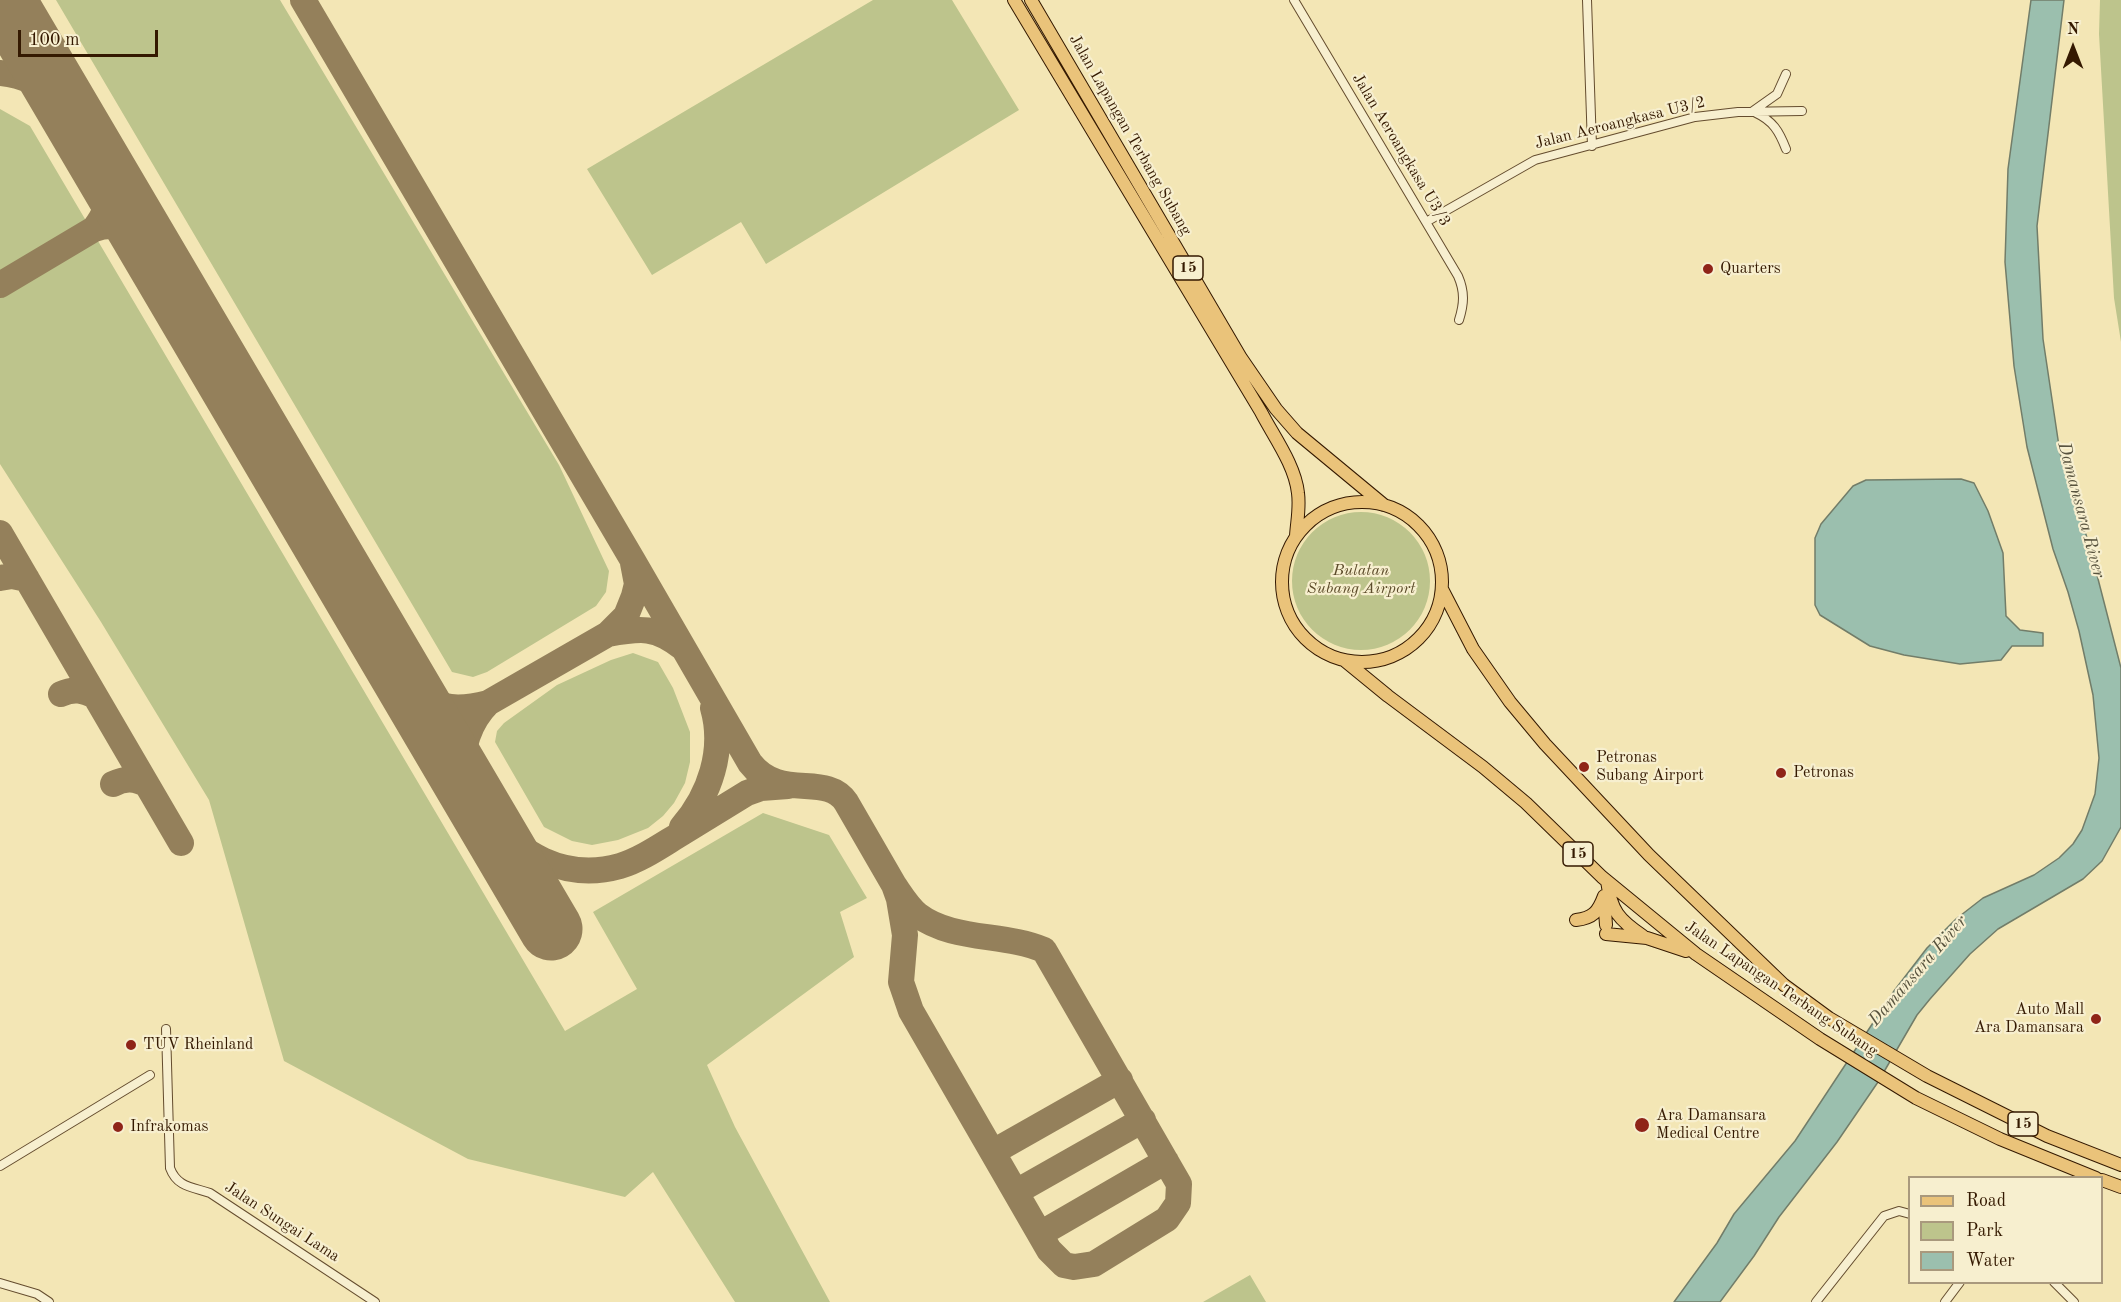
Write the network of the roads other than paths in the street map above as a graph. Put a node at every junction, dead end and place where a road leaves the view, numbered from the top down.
1 (1014, 0) edge
2 (1031, 0) edge
3 (1294, 0) edge
4 (1587, 0) edge
5 (1786, 74) dead end
6 (1802, 111) dead end
7 (1753, 112) junction
8 (1592, 146) junction
9 (1786, 148) dead end
10 (1426, 222) junction
11 (1459, 320) dead end
12 (1384, 505) junction
13 (1296, 536) junction
14 (1442, 589) junction
15 (1344, 660) junction
16 (1604, 879) junction
17 (1604, 894) junction
18 (1576, 920) dead end
19 (1647, 938) junction
20 (1696, 954) junction
21 (166, 1029) dead end
22 (150, 1075) dead end
23 (2121, 1165) edge
24 (0, 1166) edge
25 (2091, 1176) edge
26 (2103, 1180) edge
27 (2121, 1187) edge
28 (1908, 1213) edge
29 (0, 1283) edge
30 (1958, 1284) edge
31 (2056, 1284) edge
32 (49, 1302) edge
33 (375, 1302) edge
34 (1816, 1302) edge
35 (1945, 1302) edge
36 (2074, 1302) edge

1 - 13 main road, Jalan Lapangan Terbang Subang / 15
2 - 12 main road, Jalan Lapangan Terbang Subang / 15
3 - 10 street, Jalan Aeroangkasa U3/3
4 - 8 street
5 - 7 street
6 - 7 street, Jalan Aeroangkasa U3/2
7 - 8 street, Jalan Aeroangkasa U3/2
7 - 9 street
8 - 10 street, Jalan Aeroangkasa U3/2
10 - 11 street, Jalan Aeroangkasa U3/3
12 - 13 main road, 15
12 - 14 main road, 15
13 - 15 main road, 15
14 - 15 main road, 15
14 - 23 main road, Jalan Lapangan Terbang Subang / 15
15 - 16 main road, Jalan Lapangan Terbang Subang / 15
16 - 17 main road
16 - 19 main road
16 - 20 main road, Jalan Lapangan Terbang Subang / 15
17 - 18 main road
17 - 19 main road
19 - 20 main road
20 - 25 main road, Jalan Lapangan Terbang Subang / 15
21 - 33 street, Jalan Sungai Lama
22 - 24 street
26 - 27 main road
28 - 34 street
29 - 32 street
30 - 35 street
31 - 36 street

